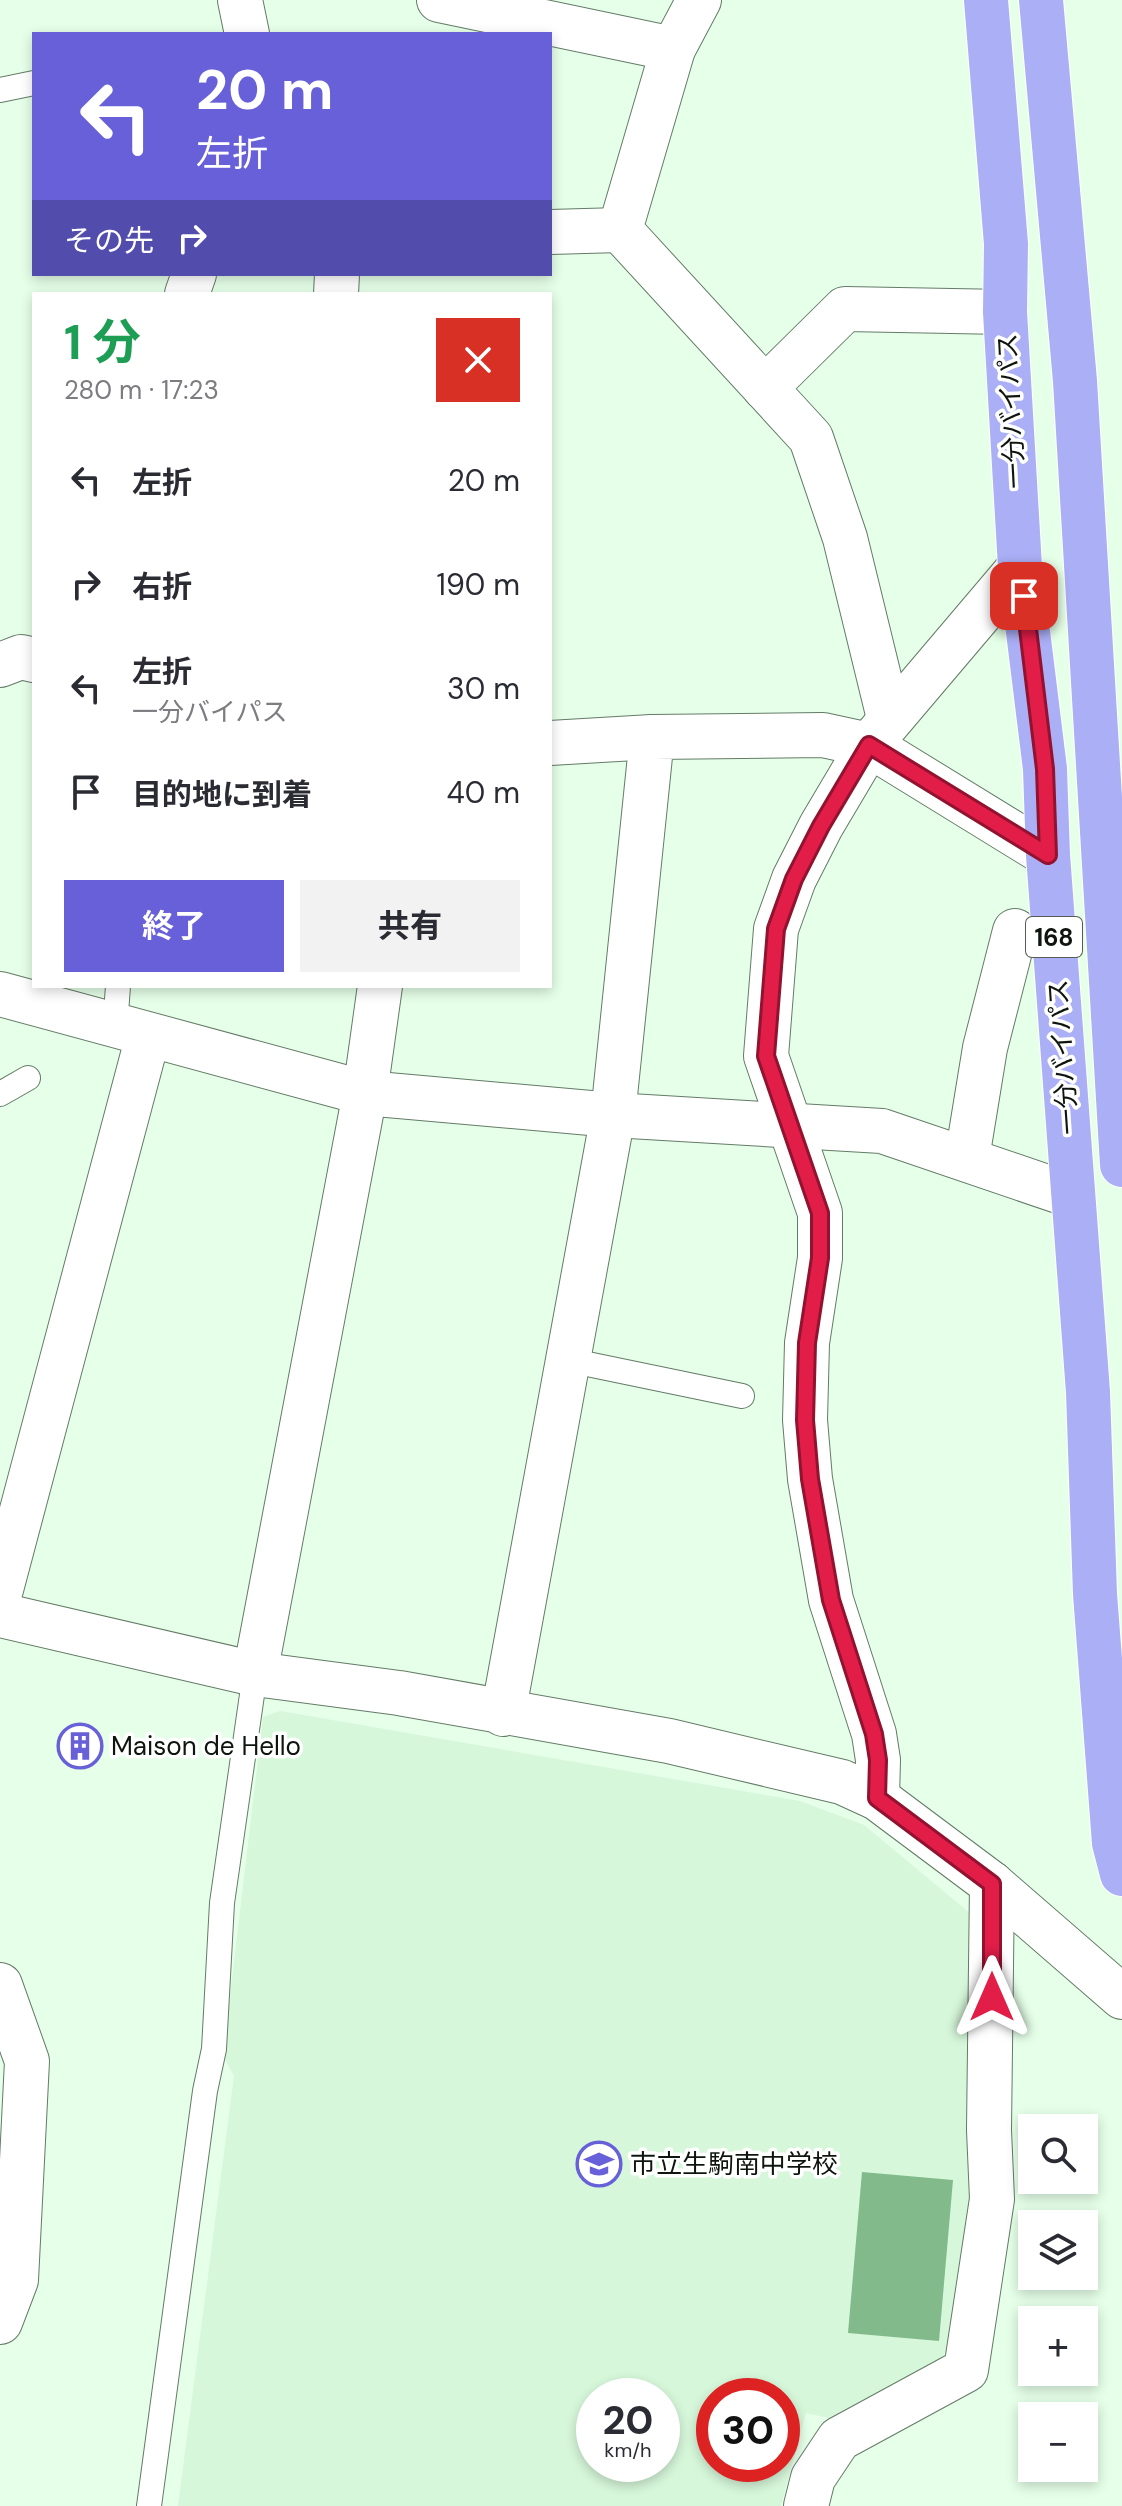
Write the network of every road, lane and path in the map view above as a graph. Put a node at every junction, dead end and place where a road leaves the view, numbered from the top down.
1 (240, 0) edge
2 (439, 0) edge
3 (699, 0) edge
4 (986, 0) edge
5 (1041, 0) edge
6 (247, 32) edge
7 (673, 49) junction
8 (32, 83) edge
9 (0, 90) edge
10 (620, 230) junction
11 (552, 232) edge
12 (1005, 312) junction
13 (765, 388) junction
14 (1020, 567) junction
15 (32, 660) edge
16 (0, 665) edge
17 (879, 731) junction
18 (652, 737) junction
19 (552, 743) edge
20 (1048, 855) junction
21 (1015, 931) dead end
22 (380, 988) edge
23 (0, 994) edge
24 (127, 1016) edge
25 (28, 1078) dead end
26 (365, 1093) junction
27 (0, 1094) edge
28 (613, 1115) junction
29 (789, 1126) junction
30 (967, 1158) junction
31 (1122, 1165) edge
32 (1073, 1196) junction
33 (568, 1360) junction
34 (742, 1396) dead end
35 (0, 1593) edge
36 (0, 1615) edge
37 (255, 1674) junction
38 (503, 1714) junction
39 (877, 1798) junction
40 (1122, 1874) edge
41 (992, 1884) junction
42 (0, 1985) edge
43 (1122, 1997) edge
44 (0, 2322) edge
45 (149, 2506) edge
46 (806, 2506) edge

1 - 6 street
2 - 7 street
3 - 7 street
4 - 12 highway, 一分バイパス / 168
5 - 31 highway, 一分バイパス / 168
7 - 10 street
8 - 9 lane
10 - 11 street
10 - 13 street
12 - 13 street
12 - 14 highway, 一分バイパス / 168
13 - 17 street
14 - 17 street
14 - 20 highway, 一分バイパス / 168
15 - 16 street
17 - 18 street
17 - 20 street
17 - 29 street
18 - 19 street
18 - 28 street
20 - 32 highway, 一分バイパス / 168
21 - 30 street
22 - 26 street
23 - 24 street
24 - 26 street
24 - 35 street
25 - 27 lane
26 - 28 street
26 - 37 street
28 - 29 street
28 - 33 street
29 - 30 street
29 - 39 street
30 - 32 street
32 - 40 highway, 一分バイパス / 168
33 - 34 lane
33 - 38 street
36 - 37 street
37 - 38 street
37 - 45 lane
38 - 39 street
39 - 41 street
41 - 43 street
41 - 46 street
42 - 44 street

